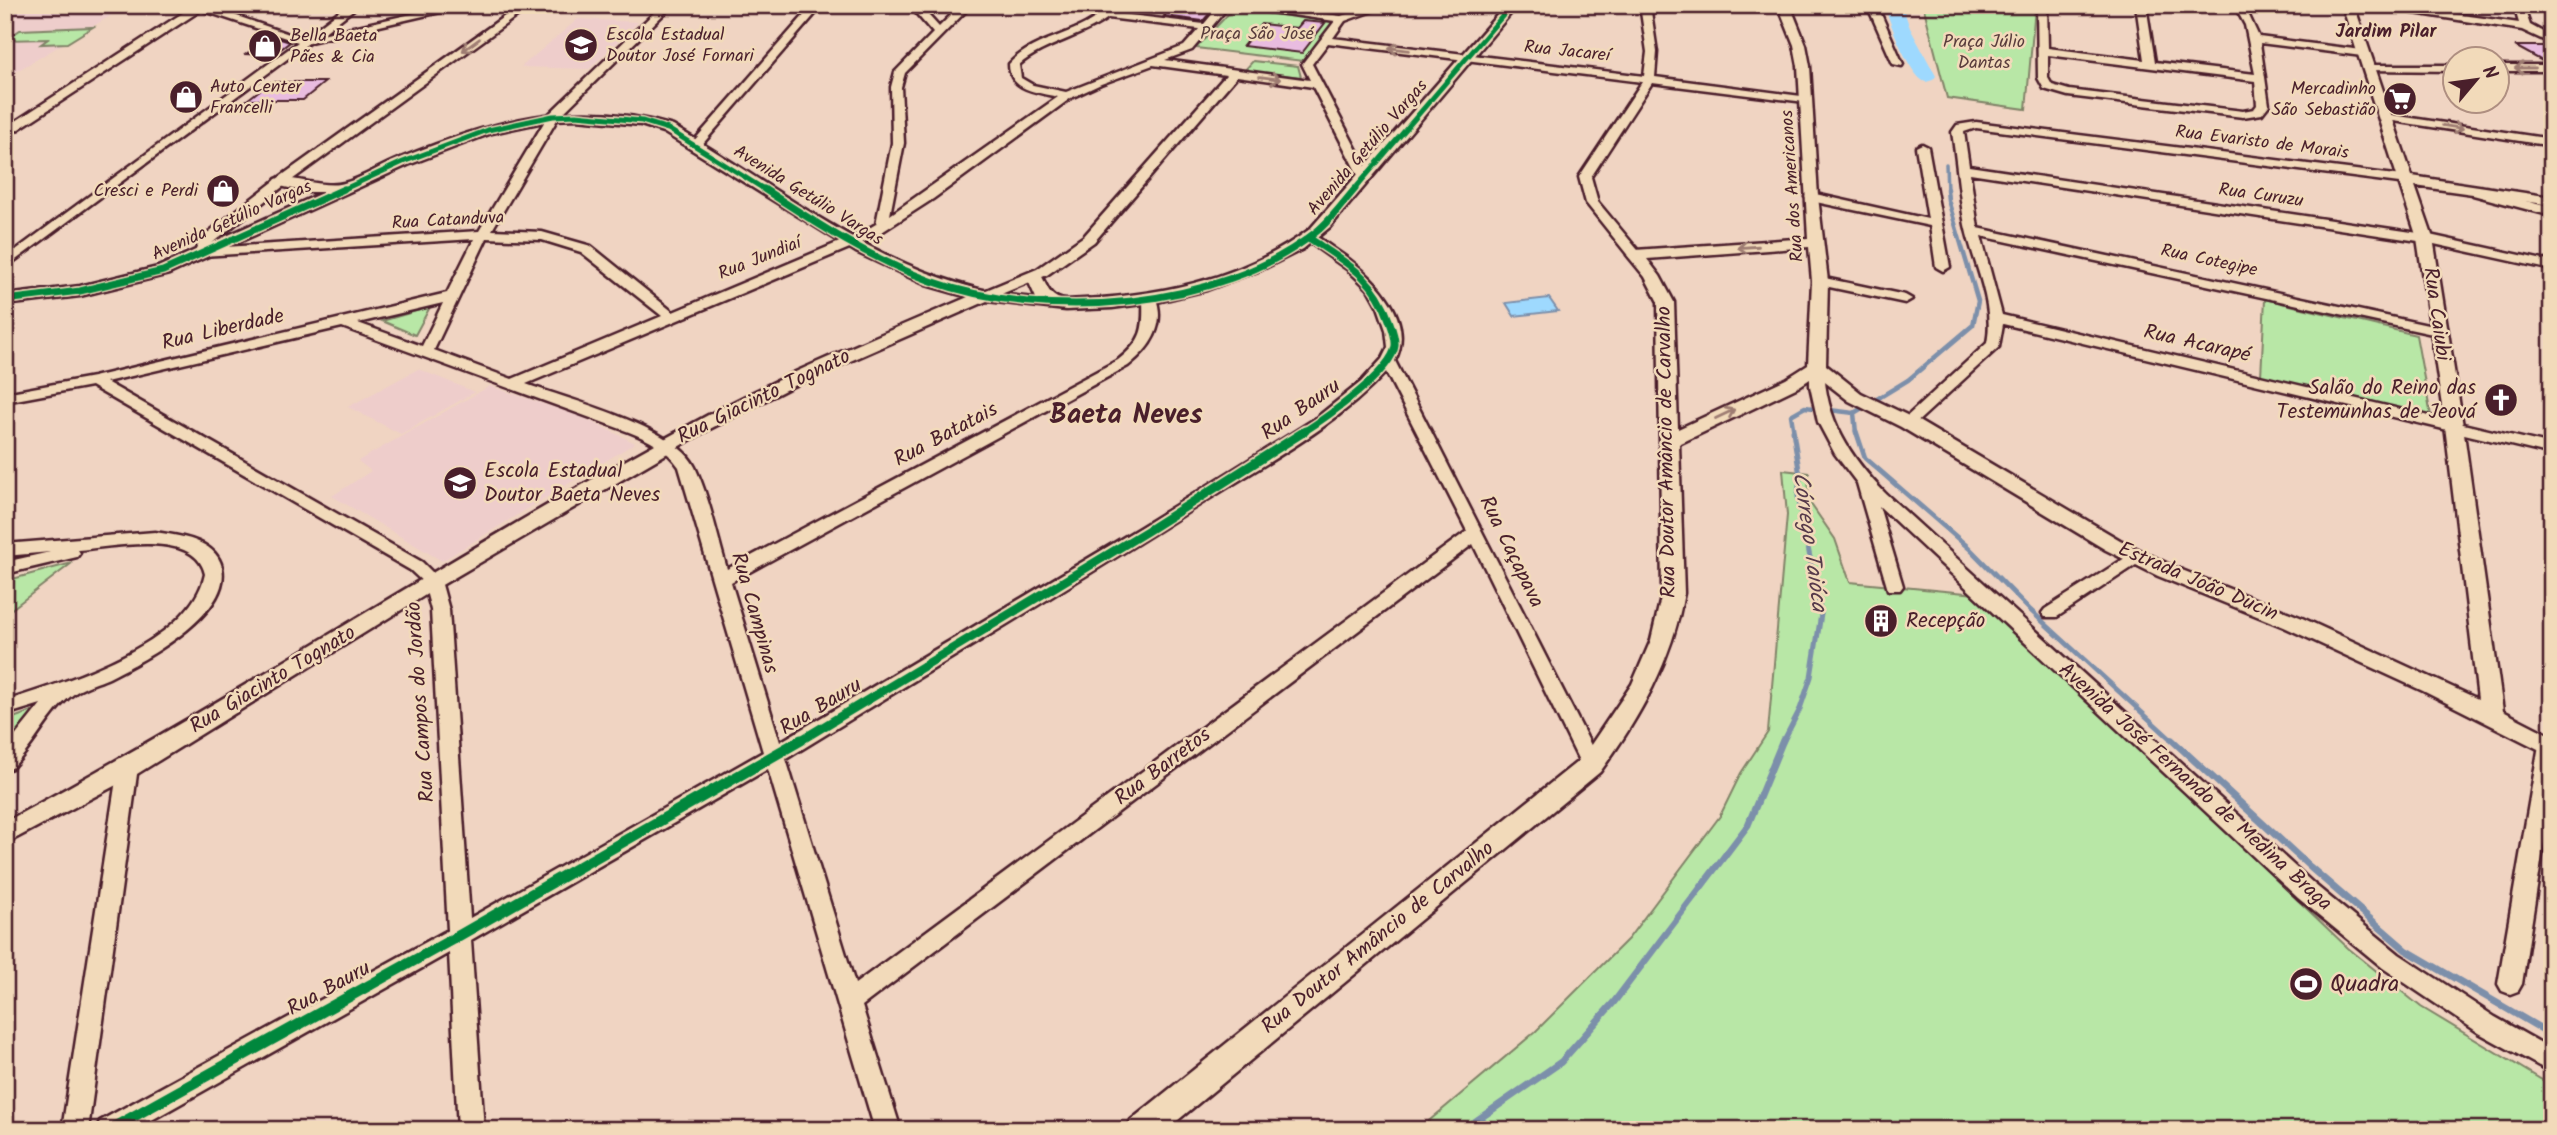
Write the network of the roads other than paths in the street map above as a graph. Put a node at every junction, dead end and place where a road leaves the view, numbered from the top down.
1 (354, 5) edge
2 (466, 5) edge
3 (527, 5) edge
4 (667, 5) edge
5 (818, 5) edge
6 (914, 5) edge
7 (967, 5) edge
8 (1225, 5) edge
9 (1233, 5) edge
10 (1384, 5) edge
11 (1512, 5) edge
12 (1645, 5) edge
13 (1784, 5) edge
14 (1872, 5) edge
15 (2042, 5) edge
16 (2141, 5) edge
17 (2239, 5) edge
18 (2348, 5) edge
19 (2368, 5) edge
20 (2526, 5) edge
21 (202, 6) edge
22 (2517, 6) edge
23 (1283, 8) edge
24 (1110, 10) edge
25 (1342, 19) junction
26 (1208, 27) junction
27 (2525, 27) junction
28 (938, 32) junction
29 (2253, 39) junction
30 (307, 40) junction
31 (1326, 40) junction
32 (2552, 41) edge
33 (2044, 51) junction
34 (2362, 54) junction
35 (1467, 58) junction
36 (1154, 62) junction
37 (1898, 64) dead end
38 (2150, 64) junction
39 (2368, 68) junction
40 (2442, 68) edge
41 (2512, 68) edge
42 (2552, 68) edge
43 (1233, 74) junction
44 (2260, 78) junction
45 (1648, 79) junction
46 (1316, 84) junction
47 (1067, 96) junction
48 (1805, 99) junction
49 (553, 116) junction
50 (2385, 117) junction
51 (5, 134) edge
52 (2552, 143) edge
53 (696, 145) junction
54 (1922, 147) dead end
55 (1964, 169) junction
56 (1365, 177) junction
57 (2407, 180) junction
58 (281, 182) junction
59 (347, 188) junction
60 (890, 194) junction
61 (929, 196) junction
62 (1811, 197) junction
63 (2551, 206) edge
64 (1936, 224) junction
65 (882, 226) junction
66 (1973, 231) junction
67 (482, 236) junction
68 (1309, 238) junction
69 (2425, 238) junction
70 (1816, 242) junction
71 (851, 243) junction
72 (202, 252) junction
73 (1635, 255) junction
74 (5, 264) edge
75 (2552, 266) edge
76 (1943, 267) dead end
77 (1034, 276) junction
78 (1820, 281) junction
79 (984, 296) junction
80 (450, 298) junction
81 (1150, 299) junction
82 (1905, 299) dead end
83 (5, 300) edge
84 (1053, 303) junction
85 (671, 317) junction
86 (1996, 317) junction
87 (346, 323) junction
88 (2437, 331) junction
89 (426, 352) junction
90 (1388, 361) junction
91 (1817, 367) junction
92 (93, 381) junction
93 (512, 384) junction
94 (1781, 388) junction
95 (5, 398) edge
96 (1858, 398) junction
97 (1820, 401) junction
98 (1908, 423) junction
99 (2454, 426) junction
100 (1669, 441) junction
101 (668, 444) junction
102 (2552, 450) edge
103 (1863, 481) junction
104 (1476, 533) junction
105 (115, 541) junction
106 (5, 550) edge
107 (2136, 557) junction
108 (5, 568) edge
109 (721, 580) junction
110 (432, 581) junction
111 (1894, 586) dead end
112 (2051, 613) dead end
113 (65, 689) junction
114 (5, 708) edge
115 (2492, 716) junction
116 (2550, 746) edge
117 (774, 756) junction
118 (5, 762) edge
119 (1591, 765) junction
120 (128, 767) junction
121 (5, 834) edge
122 (460, 935) junction
123 (2510, 984) dead end
124 (850, 1002) junction
125 (2552, 1062) edge
126 (75, 1130) edge
127 (109, 1130) edge
128 (471, 1130) edge
129 (888, 1130) edge
130 (1142, 1130) edge

1 - 30 street
2 - 30 street
3 -> 58 street
4 - 49 street
5 - 53 street
6 - 28 street
7 - 28 street
8 - 26 street
9 - 23 street
10 - 25 street
11 - 35 street, Avenida Getúlio Vargas
12 - 45 street, Rua Doutor Amâncio de Carvalho
13 - 48 street, Rua dos Americanos
14 - 37 street
15 - 33 street
16 - 38 street
17 - 29 street
18 - 34 street, Rua Caiubi
19 - 27 street
20 - 22 street
21 - 30 street
21 - 51 street
22 - 27 street
23 - 25 street
24 - 26 street
24 - 47 street
25 - 31 street
26 - 36 street
27 - 32 street
28 - 60 street
29 - 34 street
29 - 44 street
30 - 74 street
35 -> 31 street, Rua Jacareí
31 - 46 street
33 - 38 street
33 - 44 street
34 - 39 street, Rua Caiubi
35 - 45 street, Rua Jacareí
35 - 56 street, Avenida Getúlio Vargas
36 - 43 street
36 - 47 street, Rua Jundiaí
38 - 44 street
39 - 40 street
39 - 50 street, Rua Caiubi
42 -> 41 street
43 -> 46 street
43 - 77 street, Rua Giacinto Tognato
45 - 48 street, Rua Jacareí
45 - 73 street, Rua Doutor Amâncio de Carvalho
46 - 56 street
47 - 61 street, Rua Jundiaí
48 - 62 street, Rua dos Americanos
49 - 53 street, Avenida Getúlio Vargas
49 - 59 street, Avenida Getúlio Vargas
49 - 67 street
50 -> 52 street
50 - 57 street, Rua Caiubi
53 - 71 street, Avenida Getúlio Vargas
54 - 64 street
55 - 57 street, Rua Evaristo de Morais
55 - 66 street
55 - 69 street, Rua Curuzu
56 - 68 street, Avenida Getúlio Vargas
57 - 63 street, Rua Evaristo de Morais
57 - 69 street, Rua Caiubi
58 - 59 street
58 - 72 street
59 - 72 street, Avenida Getúlio Vargas
60 - 61 street
60 - 65 street
61 - 65 street, Rua Jundiaí
62 - 64 street
62 - 70 street, Rua dos Americanos
64 - 76 street
65 - 71 street, Rua Jundiaí
66 - 86 street
66 - 88 street, Rua Cotegipe
67 - 72 street, Rua Catanduva
67 - 80 street
67 - 85 street, Rua Catanduva
68 - 81 street, Avenida Getúlio Vargas
68 - 90 street
69 - 75 street, Rua Curuzu
69 - 88 street, Rua Caiubi
70 -> 73 street
70 - 78 street, Rua dos Americanos
71 - 79 street, Avenida Getúlio Vargas
71 - 85 street, Rua Jundiaí
72 - 83 street, Avenida Getúlio Vargas
73 - 100 street, Rua Doutor Amâncio de Carvalho
77 - 79 street, Rua Giacinto Tognato
77 - 84 street
78 - 82 street
78 - 91 street, Rua dos Americanos
79 - 84 street, Avenida Getúlio Vargas
79 - 101 street, Rua Giacinto Tognato
80 - 87 street, Rua Liberdade
80 - 89 street
81 - 84 street, Avenida Getúlio Vargas
81 - 109 street, Rua Batatais
85 - 93 street, Rua Jundiaí
86 - 98 street
86 - 99 street, Rua Acarapé
87 - 89 street, Rua Campinas
87 - 92 street, Rua Liberdade
88 - 99 street, Rua Caiubi
89 - 93 street, Rua Campinas
90 - 104 street, Rua Caçapava
90 - 117 street, Rua Bauru
91 - 94 street
91 - 96 street, Estrada João Ducin
91 - 97 street, Avenida José Fernando de Medina Braga
92 - 95 street, Rua Liberdade
92 - 110 street, Rua Campos do Jordão
93 - 101 street, Rua Campinas
94 - 97 street, Estrada João Ducin
100 -> 94 street
96 - 97 street, Estrada João Ducin
96 - 98 street, Estrada João Ducin
97 - 103 street, Avenida José Fernando de Medina Braga
98 - 107 street, Estrada João Ducin
99 - 102 street, Rua Acarapé
99 - 115 street, Rua Caiubi
100 - 119 street, Rua Doutor Amâncio de Carvalho
101 - 109 street, Rua Campinas
101 - 110 street, Rua Giacinto Tognato
103 - 111 street, Avenida José Fernando de Medina Braga
103 - 125 street, Avenida José Fernando de Medina Braga
104 - 119 street, Rua Caçapava
104 - 124 street, Rua Barretos
105 - 106 street
105 - 108 street
105 - 113 street
107 - 112 street
107 - 115 street, Estrada João Ducin
109 - 117 street, Rua Campinas
110 - 120 street, Rua Giacinto Tognato
110 - 122 street, Rua Campos do Jordão
113 - 114 street
113 - 118 street
115 - 116 street, Estrada João Ducin
116 - 123 street
117 - 122 street, Rua Bauru
117 - 124 street, Rua Campinas
119 - 130 street, Rua Doutor Amâncio de Carvalho
120 - 121 street, Rua Giacinto Tognato
120 - 126 street
122 - 127 street, Rua Bauru
122 - 128 street, Rua Campos do Jordão
124 - 129 street, Rua Campinas

